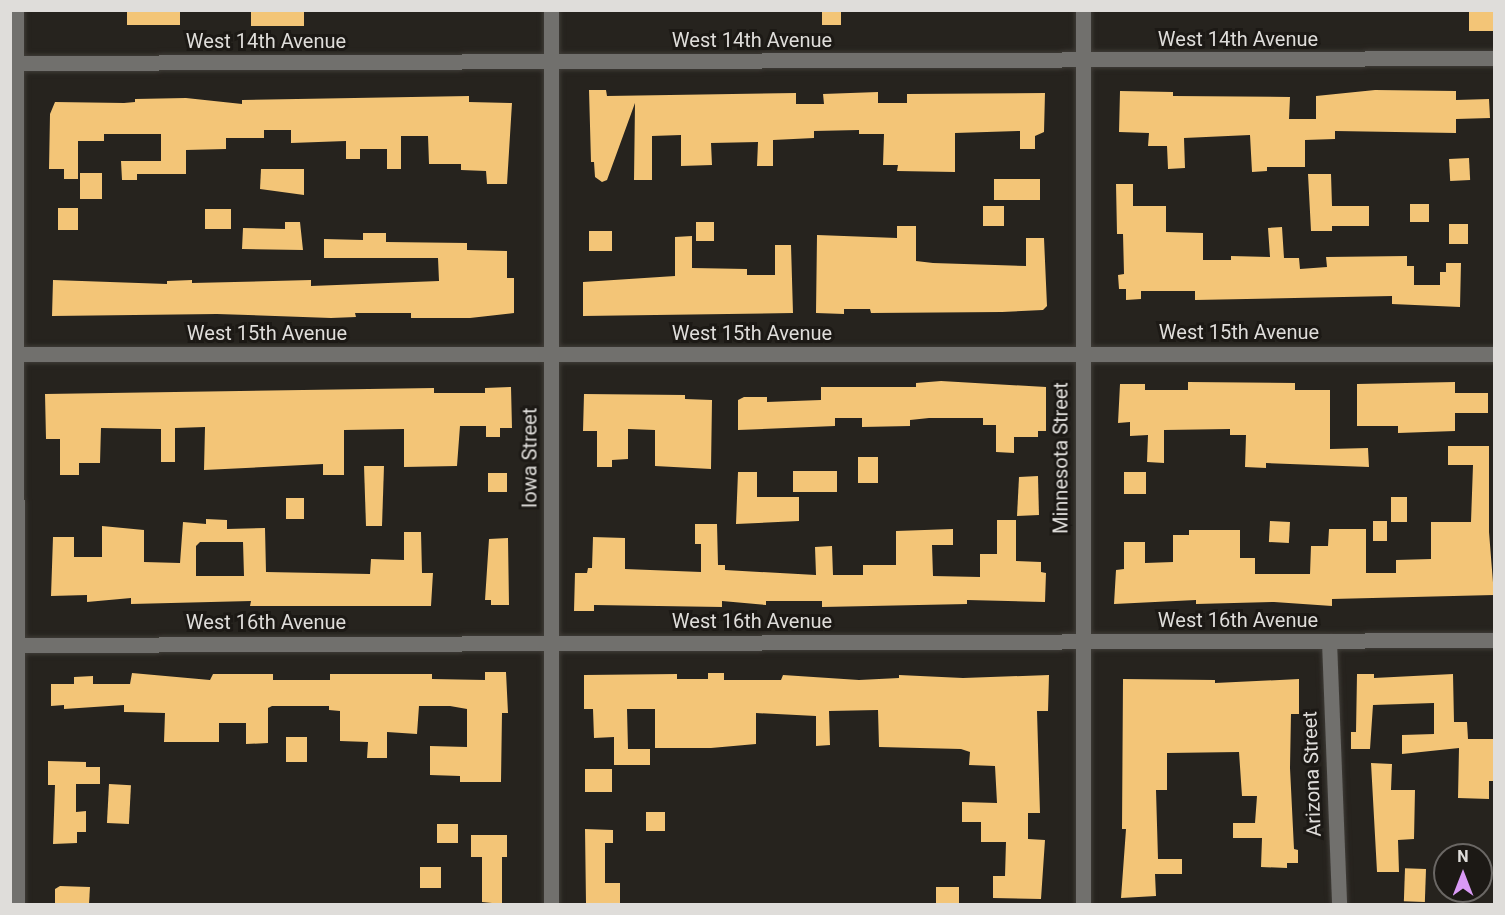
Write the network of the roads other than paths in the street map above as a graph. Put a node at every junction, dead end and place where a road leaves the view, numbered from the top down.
1 (16, 10) edge
2 (551, 10) edge
3 (1083, 10) edge
4 (1494, 58) edge
5 (1083, 61) junction
6 (551, 62) junction
7 (13, 63) edge
8 (1082, 352) junction
9 (14, 354) edge
10 (550, 354) junction
11 (1494, 354) edge
12 (1494, 640) edge
13 (1329, 641) junction
14 (552, 642) junction
15 (1083, 642) junction
16 (14, 645) edge
17 (17, 904) edge
18 (551, 904) edge
19 (1083, 904) edge
20 (1339, 904) edge

1 - 7 street
2 - 6 street, Iowa Street
3 - 5 street, Minnesota Street
4 - 5 street, West 14th Avenue
5 - 6 street, West 14th Avenue
5 - 8 street, Minnesota Street
6 - 7 street, West 14th Avenue
6 - 10 street, Iowa Street
7 - 9 street
8 - 10 street, West 15th Avenue
8 - 11 street, West 15th Avenue
8 - 15 street, Minnesota Street
9 - 10 street, West 15th Avenue
9 - 16 street
10 - 14 street, Iowa Street
12 - 13 street, West 16th Avenue
13 - 15 street, West 16th Avenue
13 - 20 street, Arizona Street
14 - 15 street, West 16th Avenue
14 - 16 street, West 16th Avenue
14 - 18 street, Iowa Street
15 - 19 street, Minnesota Street
16 - 17 street

